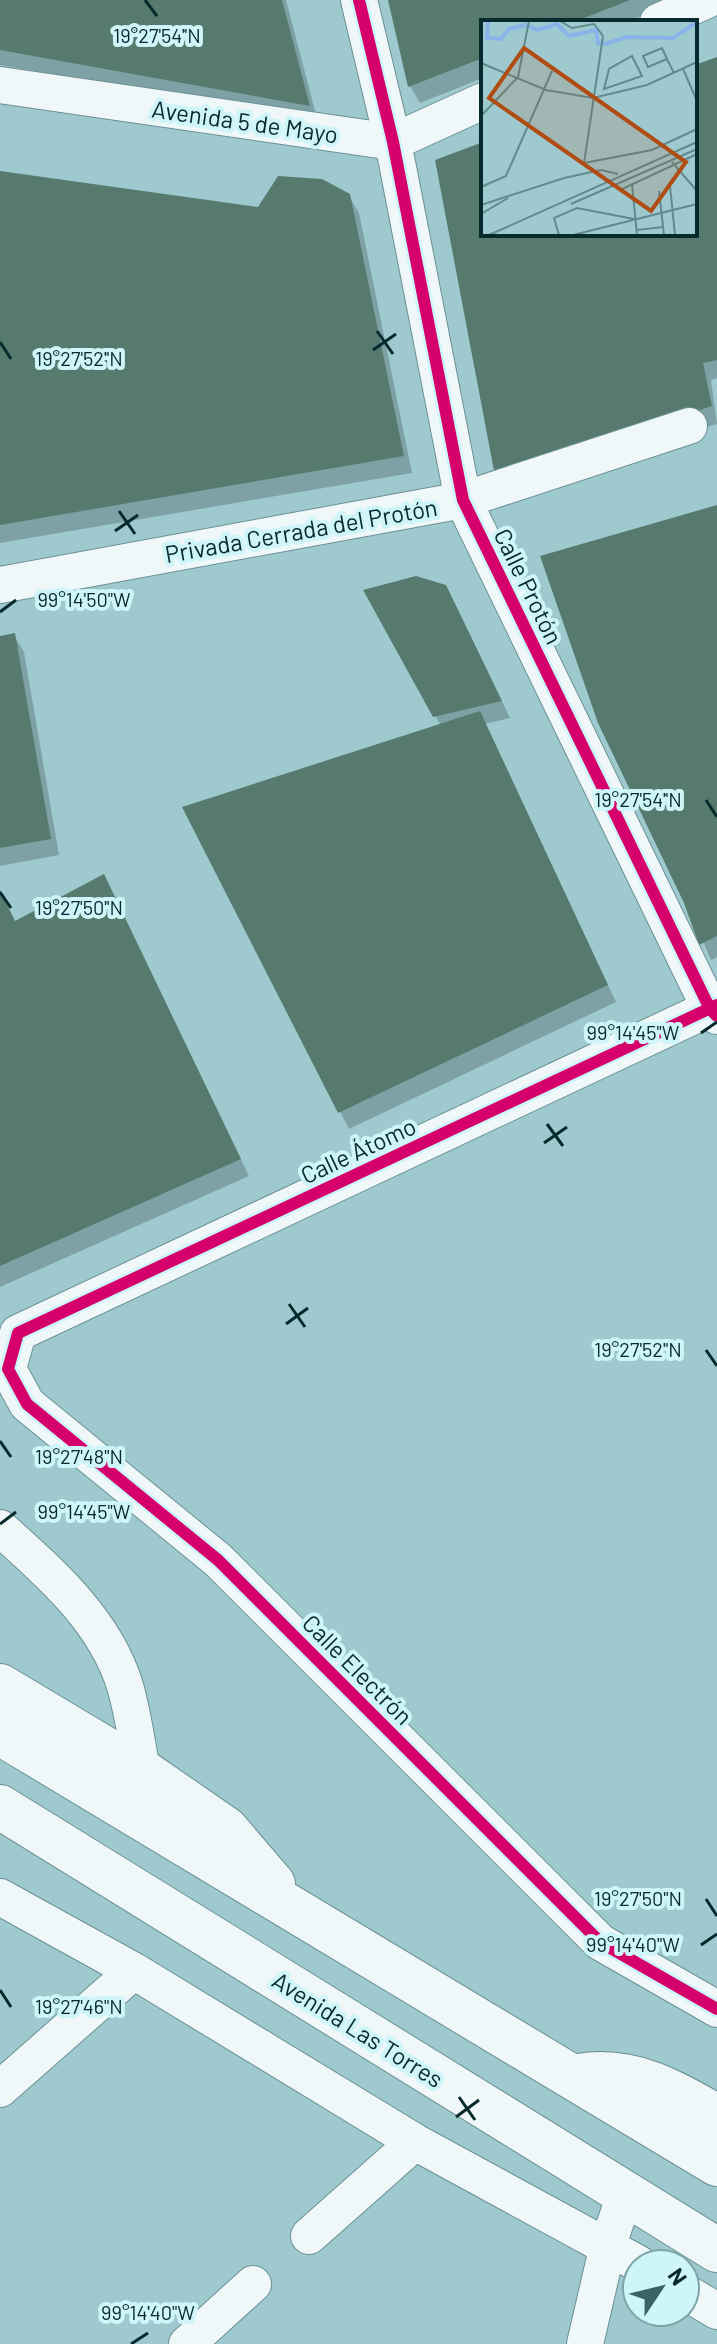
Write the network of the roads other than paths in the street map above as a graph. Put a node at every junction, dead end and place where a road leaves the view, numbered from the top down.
1 (359, 0) edge
2 (707, 0) edge
3 (662, 20) edge
4 (0, 85) edge
5 (481, 102) edge
6 (393, 142) junction
7 (689, 426) dead end
8 (463, 500) junction
9 (0, 585) edge
10 (715, 1010) edge
11 (18, 1333) joint
12 (0, 1528) edge
13 (0, 1686) edge
14 (0, 1733) edge
15 (142, 1771) junction
16 (0, 1807) edge
17 (0, 1897) edge
18 (295, 1911) junction
19 (134, 1971) junction
20 (717, 2009) edge
21 (572, 2077) junction
22 (0, 2089) edge
23 (717, 2117) edge
24 (415, 2142) junction
25 (717, 2164) edge
26 (625, 2194) junction
27 (309, 2236) dead end
28 (608, 2245) junction
29 (717, 2250) edge
30 (621, 2253) edge
31 (253, 2284) dead end
32 (187, 2344) edge
33 (585, 2344) edge

1 - 6 street, Calle Protón
2 - 3 street
4 - 6 street, Avenida 5 de Mayo
5 - 6 street
6 - 8 street, Calle Protón
7 - 8 street, Privada Cerrada del Protón
8 - 9 street, Privada Cerrada del Protón
8 - 10 street, Calle Protón
10 - 11 street, Calle Átomo
11 - 20 street, Calle Electrón
12 - 15 street
13 - 15 highway
14 - 18 highway
15 - 18 highway
16 - 26 highway, Avenida Las Torres
17 - 19 street
18 - 21 highway
19 - 22 street
19 - 24 street
21 - 23 highway
21 - 25 highway
24 - 27 street
24 - 28 street
26 - 28 street
26 - 29 highway, Avenida Las Torres
28 - 30 street
28 - 33 street
31 - 32 street

